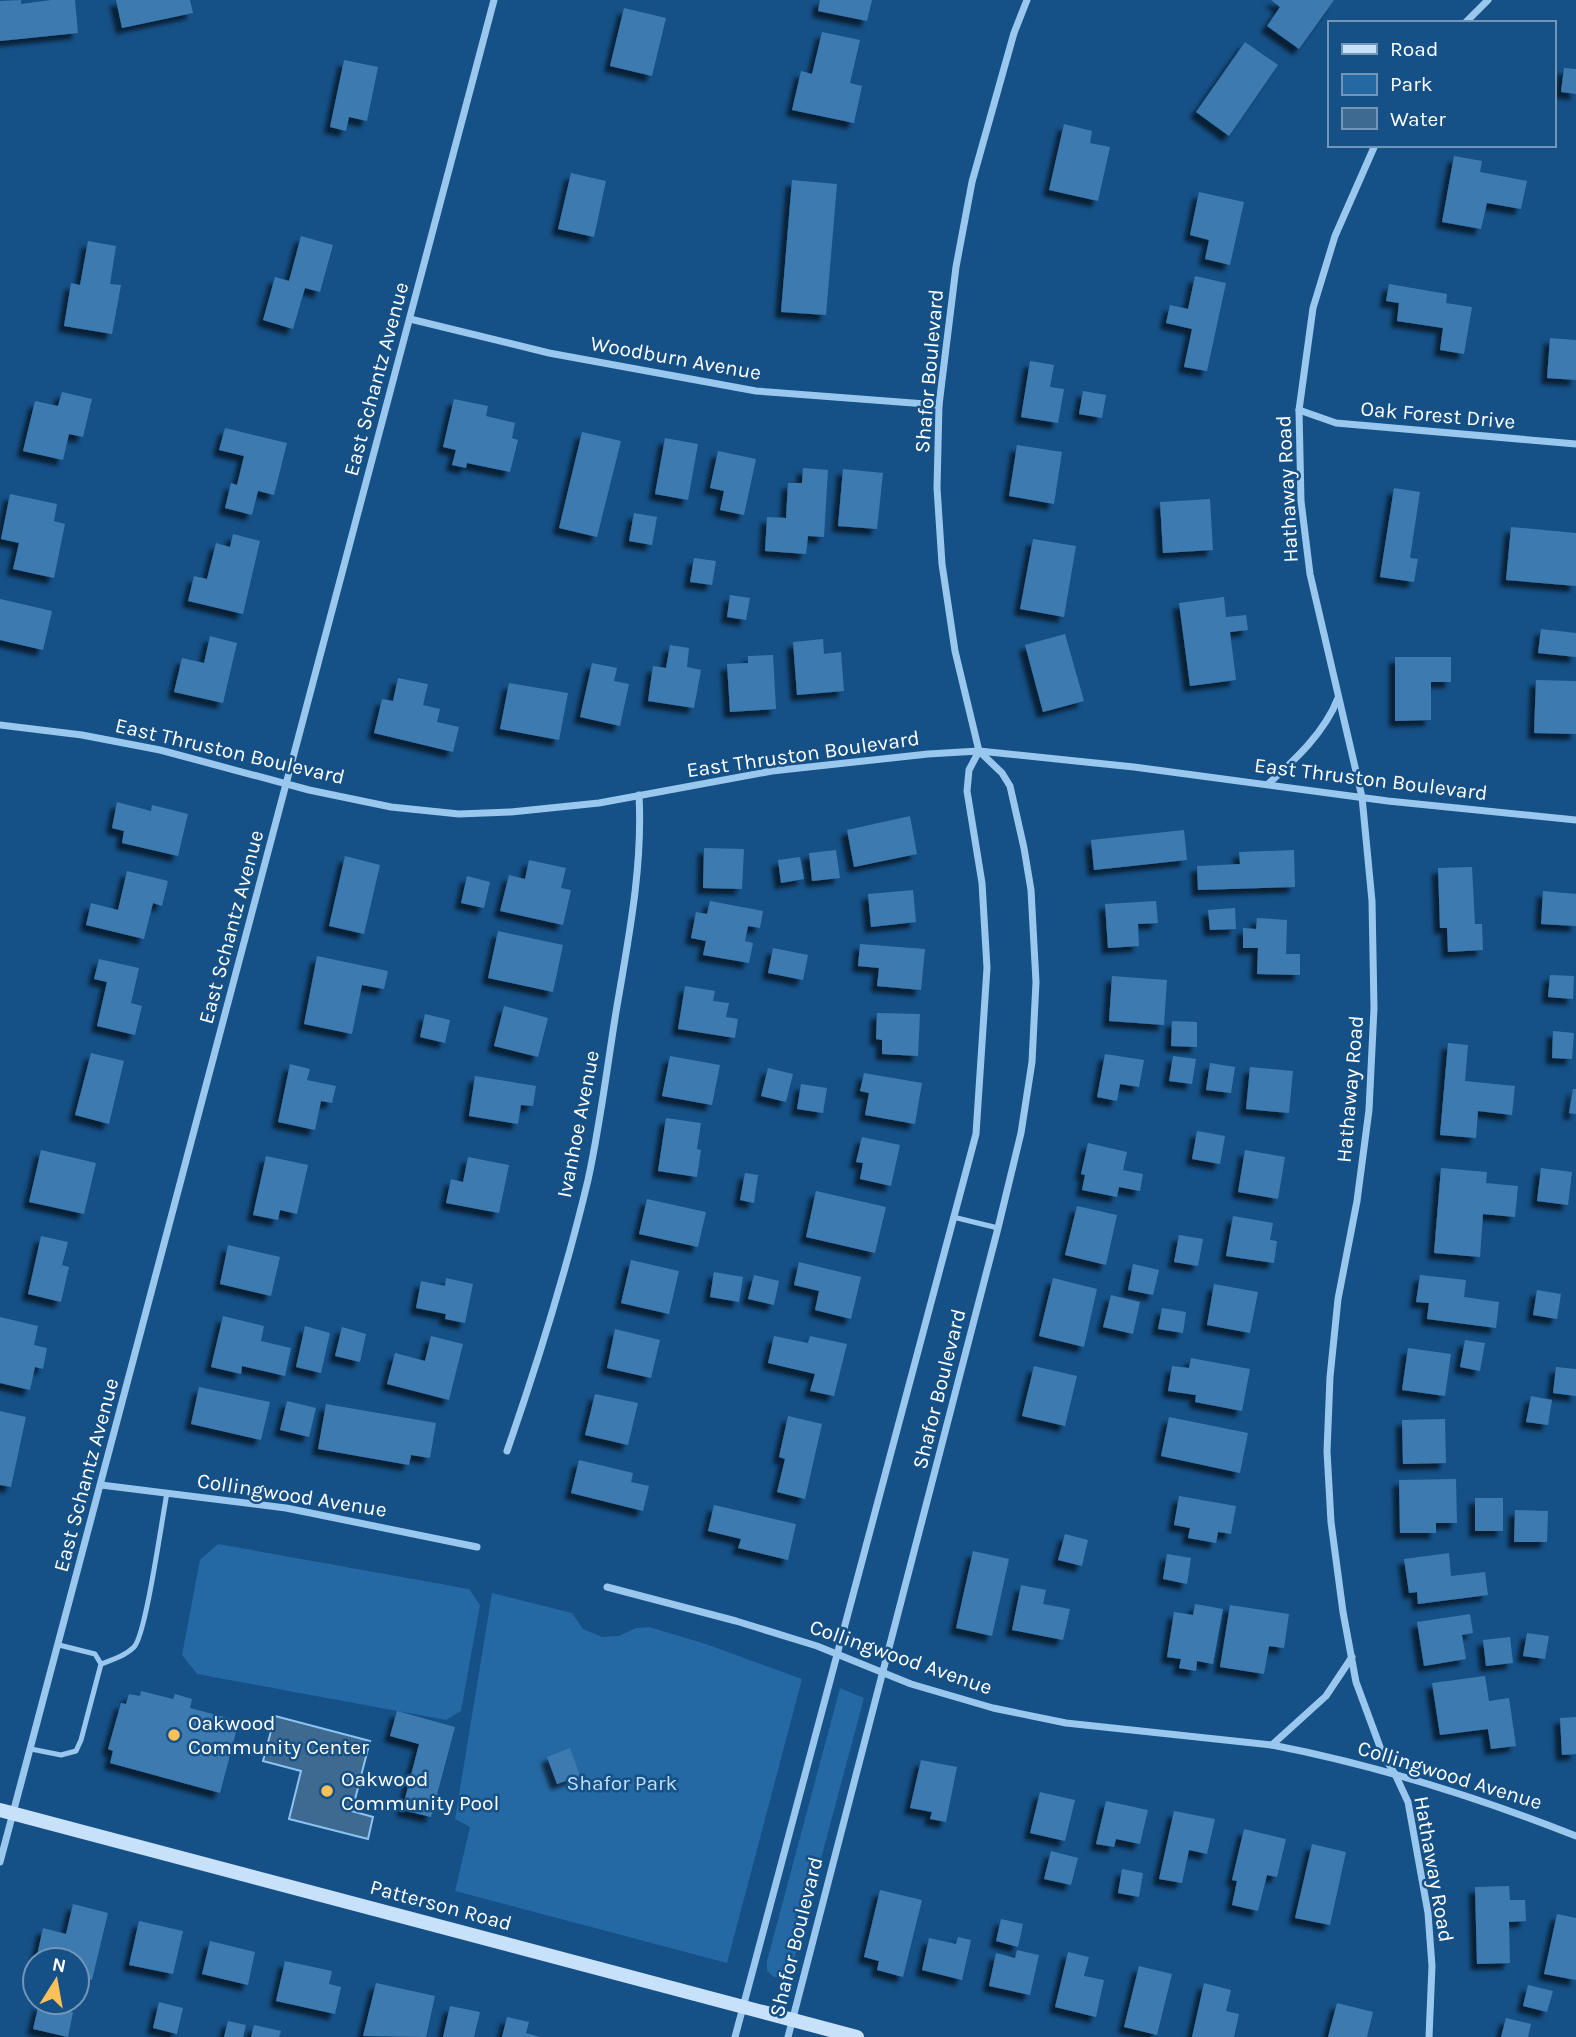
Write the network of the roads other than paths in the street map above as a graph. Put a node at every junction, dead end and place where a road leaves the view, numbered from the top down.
1 (494, 0) edge
2 (1027, 0) edge
3 (1488, 0) edge
4 (1467, 21) edge
5 (1374, 147) edge
6 (410, 319) junction
7 (939, 405) junction
8 (1299, 410) junction
9 (1576, 444) edge
10 (1338, 698) junction
11 (0, 725) edge
12 (979, 751) junction
13 (287, 783) junction
14 (1269, 783) junction
15 (639, 795) junction
16 (1362, 797) junction
17 (1576, 820) edge
18 (953, 1217) junction
19 (998, 1228) junction
20 (507, 1451) dead end
21 (101, 1485) junction
22 (167, 1493) junction
23 (477, 1547) dead end
24 (607, 1587) dead end
25 (58, 1645) junction
26 (838, 1653) junction
27 (1352, 1657) junction
28 (101, 1664) junction
29 (883, 1671) junction
30 (1272, 1745) junction
31 (31, 1749) junction
32 (1395, 1774) junction
33 (7, 1812) edge
34 (1576, 1836) edge
35 (0, 1862) edge
36 (743, 2006) junction
37 (793, 2020) junction
38 (734, 2037) edge
39 (788, 2037) edge
40 (857, 2037) edge
41 (1429, 2037) edge

1 - 6 street, East Schantz Avenue
2 - 7 street, Shafor Boulevard
3 - 4 street
5 - 8 street, Hathaway Road
6 - 7 street, Woodburn Avenue
6 - 13 street, East Schantz Avenue
7 - 12 street, Shafor Boulevard
8 - 9 street, Oak Forest Drive
8 - 10 street, Hathaway Road
10 - 14 street
10 - 16 street, Hathaway Road
11 - 13 street, East Thruston Boulevard
12 - 14 street, East Thruston Boulevard
12 - 15 street, East Thruston Boulevard
12 - 18 street, Shafor Boulevard
12 - 19 street, Shafor Boulevard
13 - 15 street, East Thruston Boulevard
13 - 21 street, East Schantz Avenue
14 - 16 street, East Thruston Boulevard
15 - 20 street, Ivanhoe Avenue
16 - 17 street, East Thruston Boulevard
16 - 27 street, Hathaway Road
18 - 19 lane
18 - 26 street, Shafor Boulevard
19 - 29 street, Shafor Boulevard
21 - 22 street, Collingwood Avenue
21 - 25 street, East Schantz Avenue
22 - 23 street, Collingwood Avenue
22 - 28 lane
24 - 26 street, Collingwood Avenue
25 - 28 lane
25 - 31 street, East Schantz Avenue
26 - 29 street, Collingwood Avenue
26 - 36 street, Shafor Boulevard
27 - 30 street
27 - 32 street, Hathaway Road
28 - 31 lane
29 - 30 street, Collingwood Avenue
29 - 37 street, Shafor Boulevard
30 - 32 street, Collingwood Avenue
31 - 33 street, East Schantz Avenue
32 - 34 street, Collingwood Avenue
32 - 41 street, Hathaway Road
33 - 35 street, East Schantz Avenue
33 - 36 main road, Patterson Road
36 - 37 main road, Patterson Road
36 - 38 street, Shafor Boulevard
37 - 39 street, Shafor Boulevard
37 - 40 main road, Patterson Road

